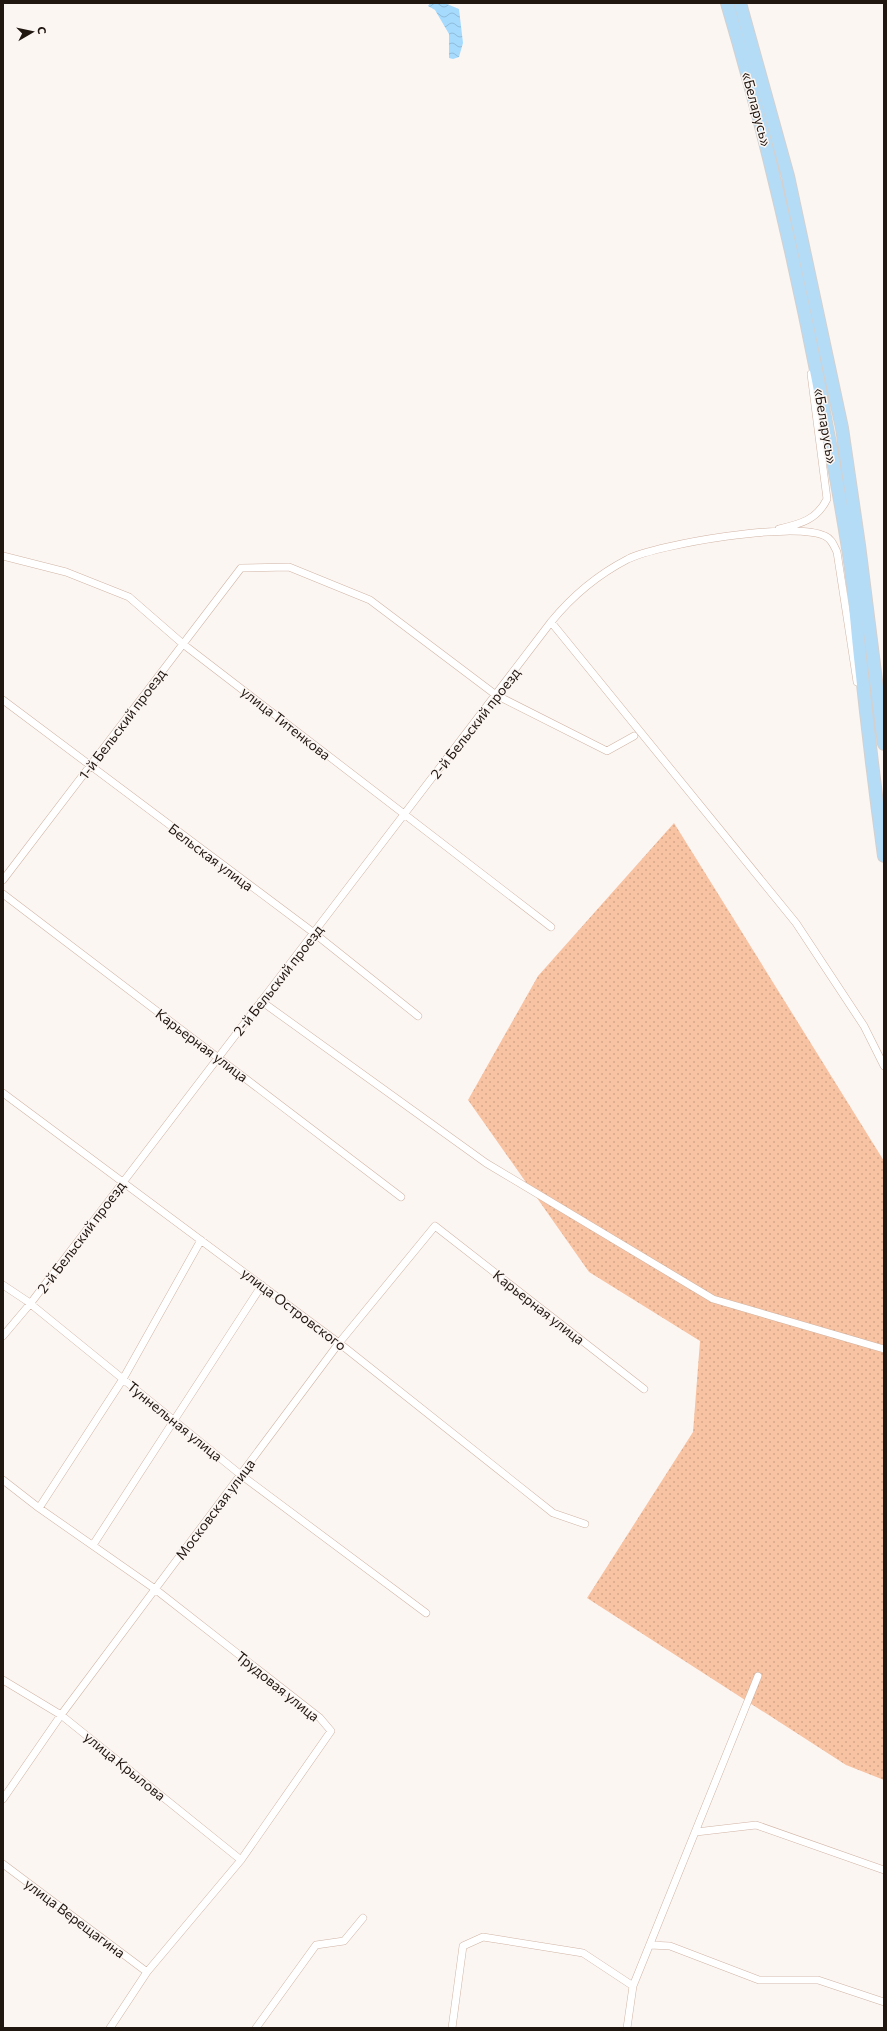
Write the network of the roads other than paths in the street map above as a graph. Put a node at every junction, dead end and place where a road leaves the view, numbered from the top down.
1 (727, 3) edge
2 (740, 3) edge
3 (804, 304) junction
4 (763, 532) junction
5 (3, 556) edge
6 (551, 622) junction
7 (183, 644) junction
8 (496, 695) junction
9 (3, 700) edge
10 (634, 736) dead end
11 (884, 744) edge
12 (90, 766) junction
13 (872, 770) junction
14 (404, 815) junction
15 (884, 856) edge
16 (3, 880) edge
17 (3, 894) edge
18 (551, 927) dead end
19 (314, 933) junction
20 (261, 1001) junction
21 (418, 1016) dead end
22 (218, 1057) junction
23 (884, 1066) edge
24 (3, 1093) edge
25 (122, 1181) junction
26 (401, 1197) dead end
27 (435, 1226) joint
28 (201, 1240) junction
29 (3, 1285) edge
30 (262, 1285) junction
31 (30, 1304) junction
32 (3, 1336) edge
33 (339, 1343) junction
34 (884, 1349) edge
35 (123, 1379) junction
36 (644, 1389) dead end
37 (174, 1421) junction
38 (240, 1475) junction
39 (3, 1480) edge
40 (39, 1508) junction
41 (585, 1524) dead end
42 (93, 1545) junction
43 (155, 1588) junction
44 (426, 1613) dead end
45 (758, 1676) dead end
46 (3, 1680) edge
47 (61, 1714) junction
48 (3, 1799) edge
49 (696, 1832) junction
50 (241, 1860) junction
51 (3, 1864) edge
52 (884, 1870) edge
53 (362, 1918) dead end
54 (650, 1945) junction
55 (147, 1972) junction
56 (633, 1986) junction
57 (884, 2002) edge
58 (110, 2028) edge
59 (256, 2028) edge
60 (452, 2028) edge
61 (627, 2028) edge

1 - 3 highway, «Беларусь»
2 - 11 highway, «Беларусь»
3 - 4 street
3 - 13 highway, «Беларусь»
4 - 6 street, 2-й Бельский проезд
4 - 13 street
5 - 7 street, улица Титенкова
6 - 8 street, 2-й Бельский проезд
6 - 23 street
7 - 8 street, 1-й Бельский проезд
7 - 12 street, 1-й Бельский проезд
7 - 14 street, улица Титенкова
8 - 10 street
8 - 14 street, 2-й Бельский проезд
9 - 12 street, Бельская улица
12 - 16 street, 1-й Бельский проезд
12 - 19 street, Бельская улица
13 - 15 highway, «Беларусь»
14 - 18 street, улица Титенкова
14 - 19 street, 2-й Бельский проезд
17 - 22 street, Карьерная улица
19 - 20 street, 2-й Бельский проезд
19 - 21 street, Бельская улица
20 - 22 street, 2-й Бельский проезд
20 - 34 street
22 - 25 street, 2-й Бельский проезд
22 - 26 street, Карьерная улица
24 - 25 street, улица Островского
25 - 28 street, улица Островского
25 - 31 street, 2-й Бельский проезд
27 - 33 street, Московская улица
27 - 36 street, Карьерная улица
28 - 30 street, улица Островского
28 - 35 street
29 - 31 street, Туннельная улица
30 - 33 street, улица Островского
30 - 37 street
31 - 32 street, 2-й Бельский проезд
31 - 35 street, Туннельная улица
33 - 38 street, Московская улица
33 - 41 street, улица Островского
35 - 37 street, Туннельная улица
35 - 40 street
37 - 38 street, Туннельная улица
37 - 42 street
38 - 43 street, Московская улица
38 - 44 street, Туннельная улица
39 - 40 street, Трудовая улица
40 - 42 street, Трудовая улица
42 - 43 street, Трудовая улица
43 - 47 street, Московская улица
43 - 50 street, Трудовая улица
45 - 49 street
46 - 47 street, улица Крылова
47 - 48 street, Московская улица
47 - 50 street, улица Крылова
49 - 52 street
49 - 54 street
50 - 55 street, Трудовая улица
51 - 55 street, улица Верещагина
53 - 59 street
54 - 56 street
54 - 57 street
55 - 58 street, Трудовая улица
56 - 60 street
56 - 61 street

